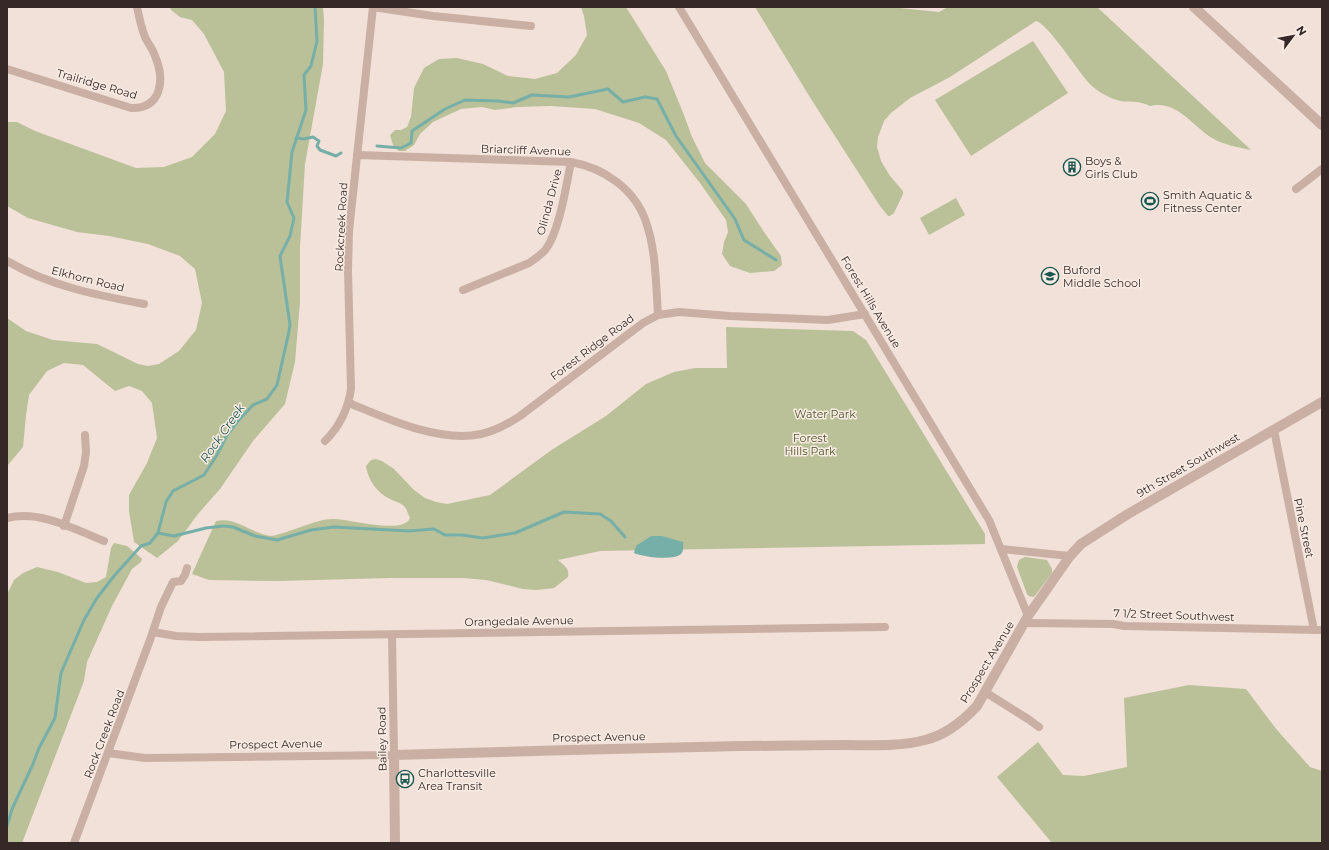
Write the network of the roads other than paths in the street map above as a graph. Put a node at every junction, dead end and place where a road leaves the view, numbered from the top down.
1 (137, 7) edge
2 (373, 7) edge
3 (679, 7) edge
4 (1194, 7) edge
5 (531, 26) dead end
6 (7, 69) edge
7 (1322, 125) edge
8 (357, 155) junction
9 (571, 162) junction
10 (1322, 169) edge
11 (1296, 189) dead end
12 (7, 262) edge
13 (463, 290) dead end
14 (144, 304) dead end
15 (865, 314) junction
16 (658, 315) junction
17 (1322, 402) edge
18 (349, 403) junction
19 (1274, 430) junction
20 (85, 435) dead end
21 (325, 441) dead end
22 (7, 518) edge
23 (64, 526) junction
24 (104, 541) dead end
25 (1002, 549) junction
26 (1070, 556) junction
27 (187, 568) dead end
28 (1026, 620) junction
29 (885, 627) dead end
30 (1318, 630) edge
31 (153, 632) junction
32 (392, 635) junction
33 (985, 692) junction
34 (1039, 727) dead end
35 (108, 753) junction
36 (394, 755) junction
37 (74, 843) edge
38 (395, 843) edge

1 - 6 street, Trailridge Road
2 - 5 street
2 - 8 street, Rockcreek Road
3 - 15 street, Forest Hills Avenue
4 - 7 street
8 - 9 street, Briarcliff Avenue
8 - 18 street, Rockcreek Road
9 - 13 street, Olinda Drive
9 - 16 street, Briarcliff Avenue
10 - 11 street
12 - 14 street, Elkhorn Road
15 - 16 street, Forest Ridge Road
15 - 25 street, Forest Hills Avenue
16 - 18 street, Forest Ridge Road
17 - 19 street, 9th Street Southwest
18 - 21 street, Rockcreek Road
19 - 26 street, 9th Street Southwest
19 - 30 street, Pine Street
20 - 23 street
22 - 23 street
23 - 24 street
25 - 26 street
25 - 28 street, Forest Hills Avenue
26 - 28 street, 9th Street Southwest
27 - 31 street, Rock Creek Road
28 - 30 street, 7 1/2 Street Southwest
28 - 33 street, Prospect Avenue
29 - 32 street, Orangedale Avenue
31 - 32 street, Orangedale Avenue
31 - 35 street, Rock Creek Road
32 - 36 street, Bailey Road
33 - 34 street
33 - 36 street, Prospect Avenue
35 - 36 street, Prospect Avenue
35 - 37 street, Rock Creek Road
36 - 38 street, Bailey Road

